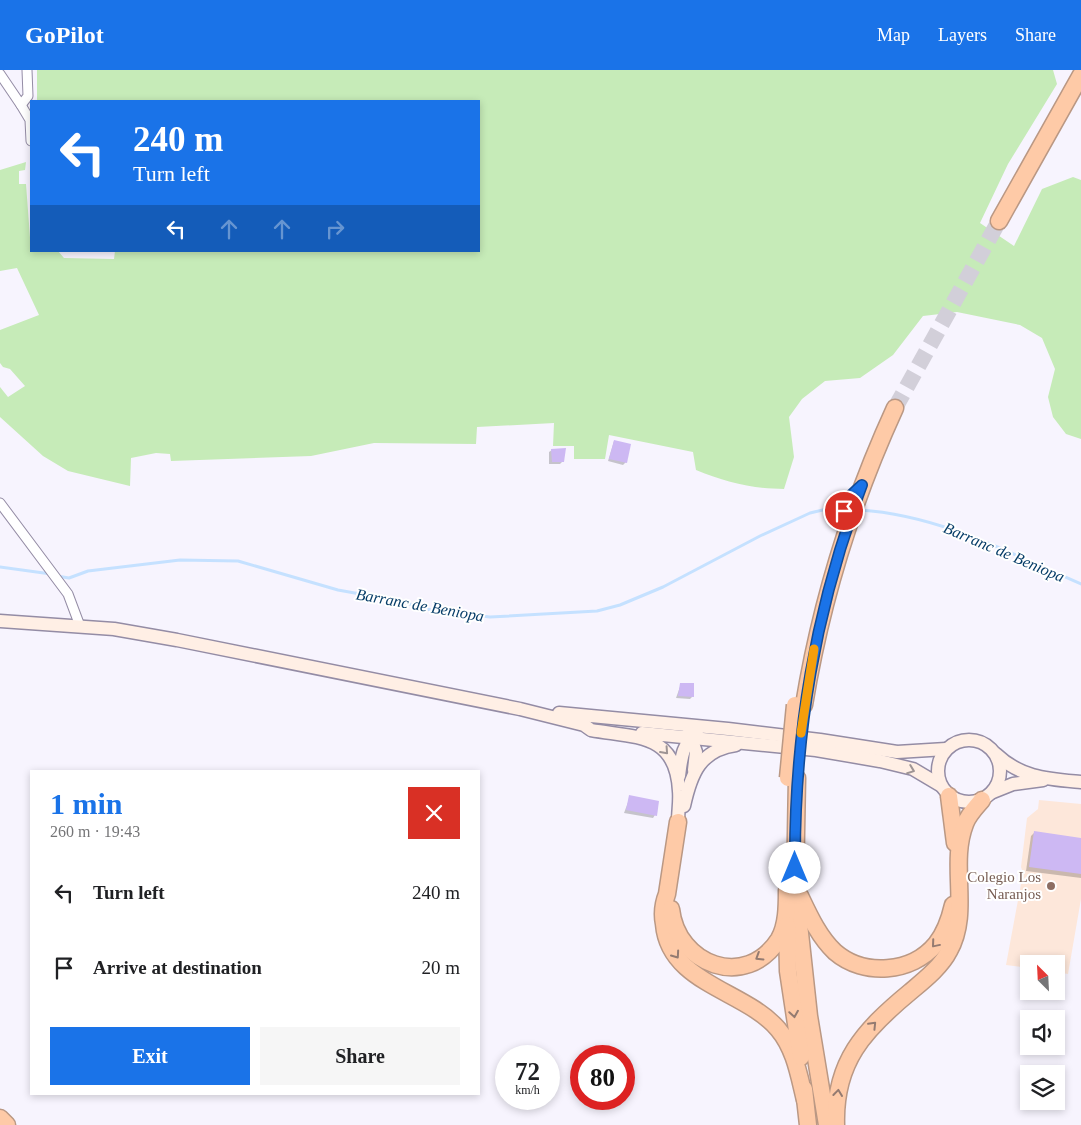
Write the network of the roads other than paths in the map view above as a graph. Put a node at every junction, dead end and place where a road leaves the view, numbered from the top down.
1 (27, 70) edge
2 (0, 74) edge
3 (1081, 75) edge
4 (21, 105) junction
5 (30, 120) edge
6 (999, 221) tunnel mouth
7 (895, 408) tunnel mouth
8 (0, 503) edge
9 (0, 621) edge
10 (80, 626) junction
11 (520, 709) junction
12 (601, 718) junction
13 (584, 726) junction
14 (692, 737) junction
15 (746, 743) junction
16 (946, 749) junction
17 (883, 750) junction
18 (996, 754) junction
19 (694, 770) junction
20 (792, 778) junction
21 (1048, 779) junction
22 (678, 782) junction
23 (1081, 782) edge
24 (945, 790) junction
25 (987, 796) junction
26 (678, 822) junction
27 (795, 887) junction
28 (667, 894) junction
29 (786, 913) junction
30 (805, 1100) junction
31 (0, 1118) edge
32 (808, 1121) edge
33 (831, 1122) edge
34 (7, 1125) edge

1 - 4 street
2 - 4 street
3 - 6 highway
4 - 5 street
7 - 20 highway
8 - 10 street
9 - 10 street
10 - 11 street
11 - 12 street
11 - 13 street
12 - 14 street
12 - 17 street
13 - 14 street
13 -> 22 street
14 - 15 street
14 - 17 street
14 - 19 street
14 - 22 street
15 - 19 street
15 -> 24 street
16 - 17 street
16 - 18 street
16 - 24 street
18 - 21 street
18 - 25 street
19 - 26 street
20 - 27 highway
20 - 29 highway
21 - 23 street
21 - 25 street
22 - 26 street
24 - 25 street
24 -> 27 highway
33 -> 25 highway
26 - 28 highway
27 - 33 highway
29 -> 28 highway
28 -> 30 highway
29 -> 30 highway
30 - 32 highway
31 - 34 highway

